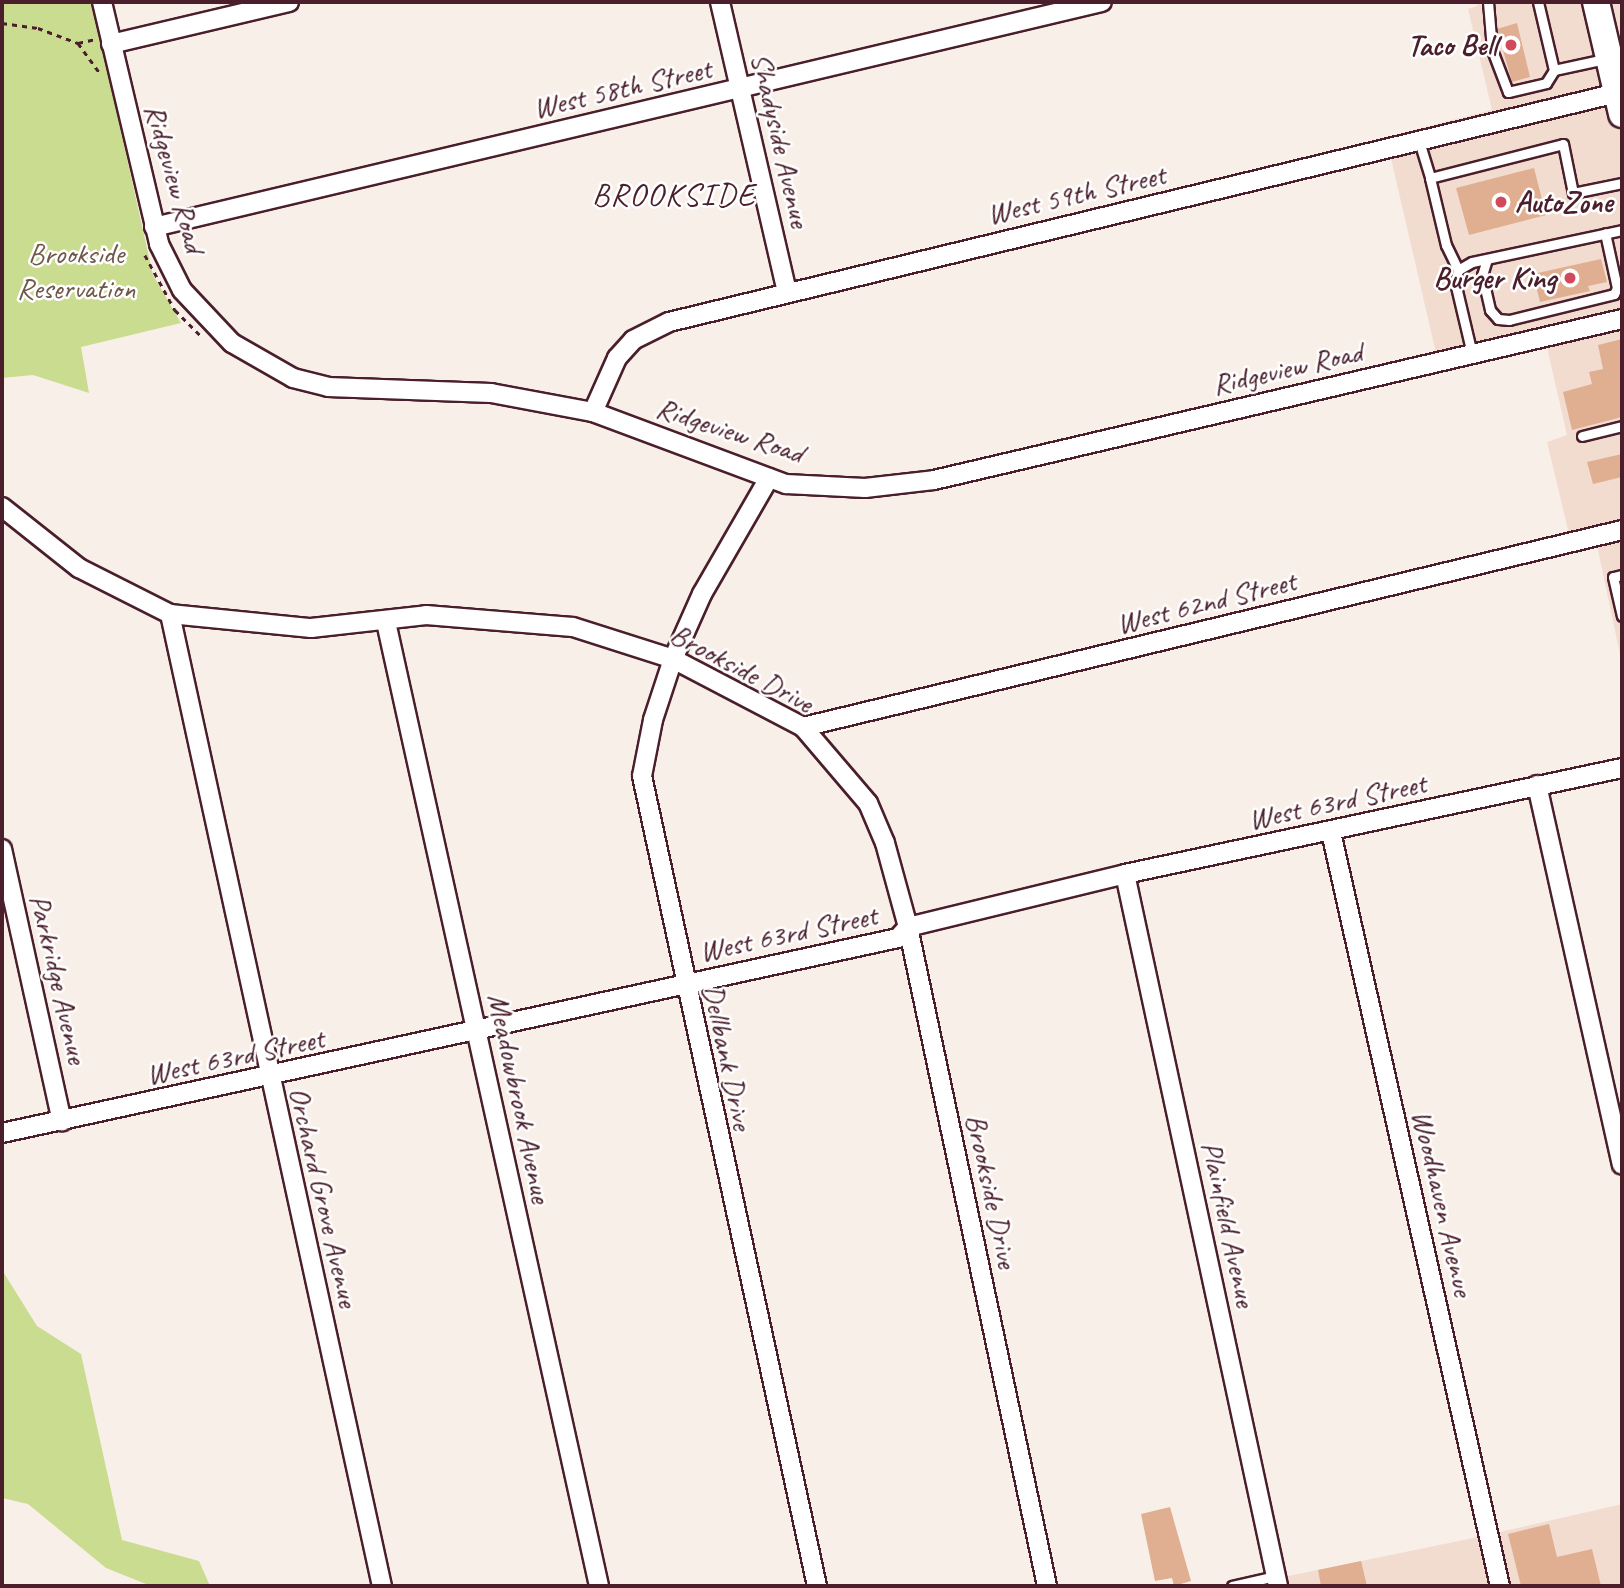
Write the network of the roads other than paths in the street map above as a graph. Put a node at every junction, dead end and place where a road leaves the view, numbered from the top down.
1 (102, 2) edge
2 (289, 2) edge
3 (720, 2) edge
4 (1102, 2) edge
5 (1488, 2) edge
6 (1538, 2) edge
7 (1596, 2) edge
8 (106, 41) junction
9 (1610, 58) junction
10 (1554, 70) junction
11 (740, 88) junction
12 (1620, 104) edge
13 (1419, 141) junction
14 (1430, 178) junction
15 (1622, 183) edge
16 (154, 228) junction
17 (1622, 230) edge
18 (1605, 233) junction
19 (1487, 259) junction
20 (1458, 270) junction
21 (787, 292) junction
22 (1622, 318) edge
23 (1472, 354) junction
24 (593, 412) junction
25 (1622, 426) edge
26 (1582, 436) dead end
27 (769, 478) junction
28 (2, 507) edge
29 (1622, 530) edge
30 (1622, 575) edge
31 (170, 614) junction
32 (1622, 616) edge
33 (386, 622) junction
34 (673, 659) junction
35 (803, 727) junction
36 (1622, 768) edge
37 (1537, 785) junction
38 (1331, 832) junction
39 (2, 849) edge
40 (1125, 874) junction
41 (908, 927) junction
42 (684, 984) junction
43 (476, 1030) junction
44 (269, 1078) junction
45 (62, 1121) junction
46 (2, 1133) edge
47 (1622, 1165) edge
48 (1277, 1581) edge
49 (382, 1586) edge
50 (599, 1586) edge
51 (817, 1586) edge
52 (1047, 1586) edge
53 (1232, 1586) edge
54 (1500, 1586) edge

1 - 8 street, Ridgeview Road
2 - 8 street
3 - 11 street, Shadyside Avenue
4 - 11 street, West 58th Street
5 - 10 lane
6 - 10 lane
7 - 9 main road
8 - 16 street, Ridgeview Road
9 - 10 lane
9 - 12 main road
11 - 16 street, West 58th Street
11 - 21 street, Shadyside Avenue
12 - 13 street, West 59th Street
13 - 14 lane
13 - 21 street, West 59th Street
14 - 15 lane
14 - 20 lane
16 - 24 street, Ridgeview Road
17 - 18 lane
18 - 19 lane
18 - 19 lane
19 - 20 lane
20 - 23 lane
21 - 24 street, West 59th Street
22 - 23 street, Ridgeview Road
23 - 27 street, Ridgeview Road
24 - 27 street, Ridgeview Road
25 - 26 lane
27 - 34 street, Dellbank Drive
28 - 31 street, Brookside Drive
29 - 35 street, West 62nd Street
30 - 32 lane
31 - 33 street, Brookside Drive
31 - 44 street, Orchard Grove Avenue
33 - 34 street, Brookside Drive
33 - 43 street, Meadowbrook Avenue
34 - 35 street, Brookside Drive
34 - 42 street, Dellbank Drive
35 - 41 street, Brookside Drive
36 - 37 street, West 63rd Street
37 - 38 street, West 63rd Street
37 - 47 street
38 - 40 street, West 63rd Street
38 - 54 street, Woodhaven Avenue
39 - 45 street, Parkridge Avenue
40 - 41 street, West 63rd Street
40 - 48 street, Plainfield Avenue
41 - 42 street, West 63rd Street
41 - 52 street, Brookside Drive
42 - 43 street, West 63rd Street
42 - 51 street, Dellbank Drive
43 - 44 street, West 63rd Street
43 - 50 street, Meadowbrook Avenue
44 - 45 street, West 63rd Street
44 - 49 street, Orchard Grove Avenue
45 - 46 street, West 63rd Street
48 - 53 lane

